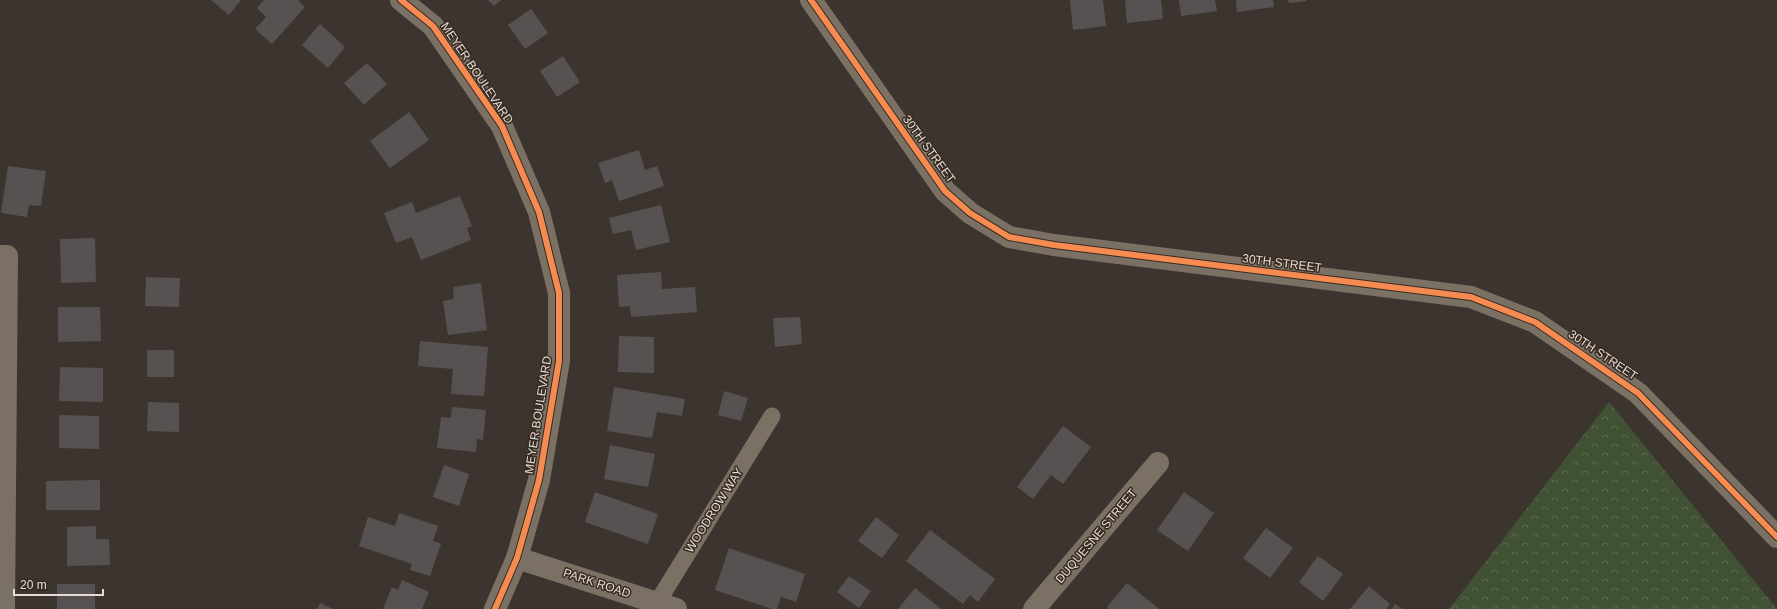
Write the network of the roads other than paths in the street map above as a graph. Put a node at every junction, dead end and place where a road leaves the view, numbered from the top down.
1 (401, 0) edge
2 (811, 0) edge
3 (3, 256) edge
4 (772, 416) dead end
5 (1158, 463) dead end
6 (1777, 537) edge
7 (517, 558) junction
8 (666, 606) edge
9 (4, 609) edge
10 (495, 609) edge
11 (1034, 609) edge

1 - 7 street, MEYER BOULEVARD
2 - 6 street, 30TH STREET
3 - 9 street
4 - 8 lane, WOODROW WAY
5 - 11 street, DUQUESNE STREET
7 - 8 street, PARK ROAD
7 - 10 street, MEYER BOULEVARD

